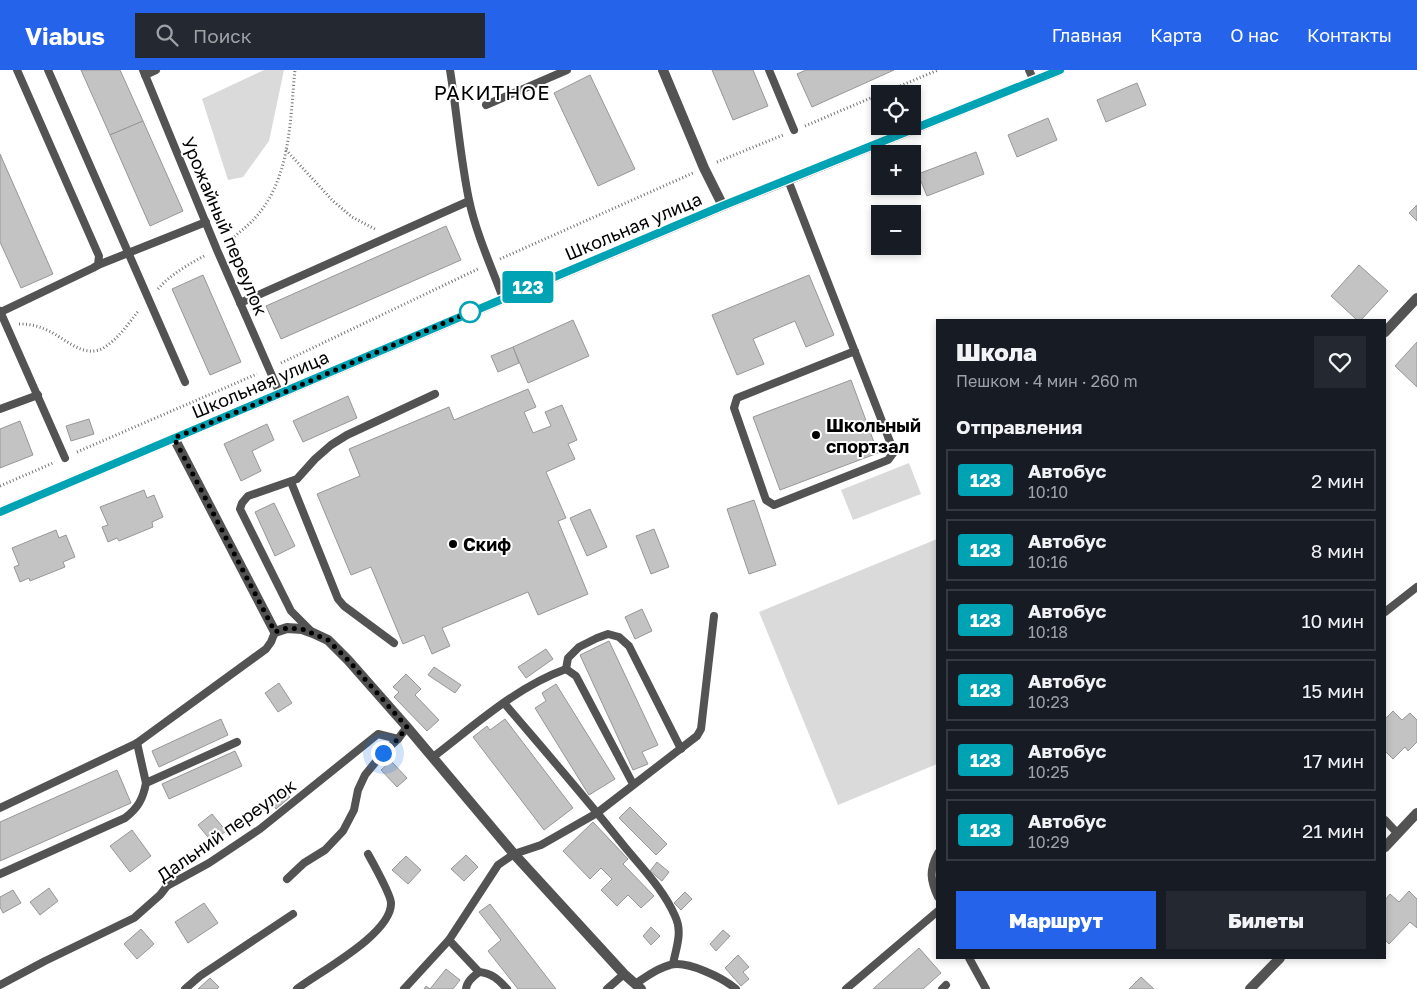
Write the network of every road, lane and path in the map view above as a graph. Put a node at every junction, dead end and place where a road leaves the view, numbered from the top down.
1 (17, 70) edge
2 (48, 70) edge
3 (156, 70) edge
4 (295, 70) edge
5 (450, 70) edge
6 (567, 70) edge
7 (663, 70) edge
8 (769, 70) edge
9 (938, 70) edge
10 (1029, 70) edge
11 (1060, 70) edge
12 (144, 72) edge
13 (1034, 81) junction
14 (902, 85) edge
15 (486, 105) dead end
16 (794, 130) dead end
17 (286, 150) junction
18 (704, 168) junction
19 (788, 180) junction
20 (469, 201) junction
21 (722, 206) junction
22 (206, 222) junction
23 (389, 237) junction
24 (217, 250) junction
25 (129, 253) junction
26 (98, 264) junction
27 (490, 264) junction
28 (503, 298) junction
29 (1417, 298) edge
30 (149, 299) junction
31 (240, 303) junction
32 (0, 312) edge
33 (6, 324) junction
34 (1386, 331) edge
35 (855, 351) junction
36 (269, 368) junction
37 (185, 382) dead end
38 (280, 394) junction
39 (435, 394) dead end
40 (38, 396) junction
41 (0, 408) edge
42 (174, 438) junction
43 (65, 458) junction
44 (291, 482) junction
45 (0, 486) edge
46 (0, 512) edge
47 (1417, 587) edge
48 (1386, 611) edge
49 (714, 616) dead end
50 (275, 632) junction
51 (313, 633) junction
52 (394, 643) dead end
53 (566, 670) junction
54 (504, 703) junction
55 (407, 727) junction
56 (398, 739) junction
57 (237, 742) dead end
58 (137, 743) junction
59 (681, 749) junction
60 (433, 757) junction
61 (146, 783) junction
62 (633, 784) junction
63 (0, 808) edge
64 (597, 813) junction
65 (1417, 813) edge
66 (1386, 821) edge
67 (1398, 834) junction
68 (1386, 846) edge
69 (368, 854) dead end
70 (514, 854) junction
71 (936, 857) edge
72 (0, 874) edge
73 (287, 880) dead end
74 (936, 893) edge
75 (936, 913) edge
76 (293, 914) dead end
77 (449, 940) junction
78 (970, 959) edge
79 (1279, 959) edge
80 (673, 964) junction
81 (479, 972) junction
82 (624, 974) junction
83 (0, 985) edge
84 (638, 987) edge
85 (184, 989) edge
86 (297, 989) edge
87 (404, 989) edge
88 (466, 989) edge
89 (507, 989) edge
90 (607, 989) edge
91 (736, 989) edge
92 (846, 989) edge
93 (986, 989) edge
94 (1250, 989) edge

1 - 26 lane
2 - 25 lane
3 - 12 lane
4 - 17 path
5 - 20 lane
6 - 15 lane
7 - 18 street
8 - 16 lane
9 - 14 path
10 - 13 lane
11 - 13 street, Школьная улица
12 - 22 lane, Урожайный переулок
13 - 19 street, Школьная улица
17 - 23 path
17 - 24 path
18 - 21 street
18 - 27 path
19 - 21 street, Школьная улица
19 - 35 lane
20 - 23 lane
20 - 27 lane
21 - 28 street, Школьная улица
22 - 24 lane, Урожайный переулок
22 - 25 lane
23 - 31 lane
24 - 30 path
24 - 31 lane, Урожайный переулок
25 - 26 lane
25 - 30 lane
26 - 32 lane
27 - 28 lane
27 - 36 path
28 - 38 street, Школьная улица
29 - 34 street
30 - 33 path
30 - 37 lane
31 - 36 lane, Урожайный переулок
32 - 33 lane
33 - 40 lane
35 - 35 lane
36 - 38 lane, Урожайный переулок
36 - 43 path
38 - 42 street, Школьная улица
39 - 44 lane
40 - 41 lane
40 - 43 lane
42 - 46 street, Школьная улица
42 - 50 street
43 - 45 path
44 - 51 lane
44 - 52 lane
47 - 48 lane
49 - 59 lane
50 - 51 street
50 - 58 lane
51 - 55 street
53 - 54 lane
53 - 59 lane
53 - 62 lane
54 - 60 lane
54 - 64 lane
55 - 56 lane
55 - 60 street
56 - 73 lane
56 - 83 lane, Дальний переулок
57 - 61 lane
58 - 61 lane
58 - 63 lane
59 - 62 lane
60 - 70 street
61 - 72 lane
62 - 64 lane
64 - 70 lane
64 - 80 lane
65 - 67 street
66 - 67 lane
67 - 68 street
69 - 86 lane
70 - 77 lane
70 - 82 street
71 - 74 lane
75 - 92 lane
76 - 85 lane
77 - 81 lane
77 - 87 lane
78 - 93 lane
79 - 94 street
80 - 84 lane
80 - 91 lane
81 - 88 lane
81 - 89 lane
82 - 84 street
82 - 90 lane

